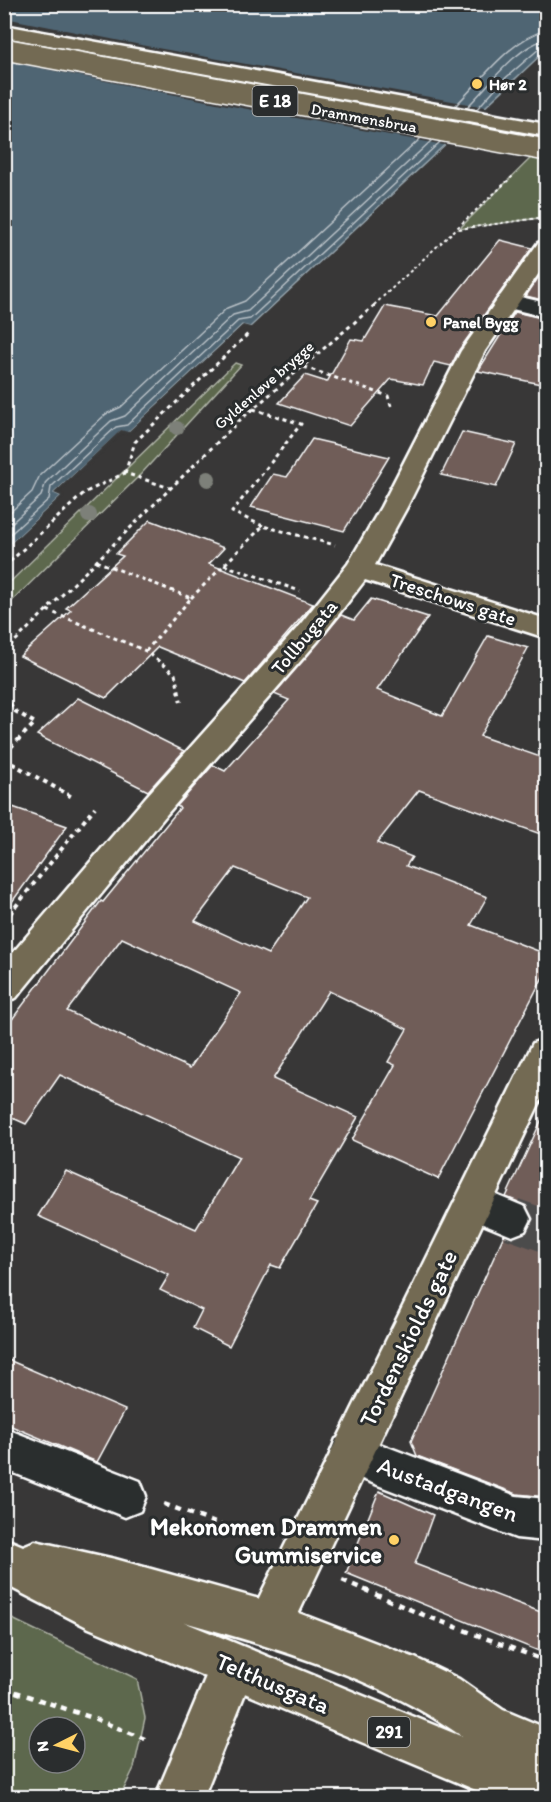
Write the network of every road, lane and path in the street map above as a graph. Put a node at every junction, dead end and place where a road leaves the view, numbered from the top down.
1 (4, 31) edge
2 (4, 49) edge
3 (546, 130) edge
4 (546, 150) edge
5 (514, 174) dead end
6 (546, 217) edge
7 (459, 229) junction
8 (546, 248) edge
9 (508, 301) junction
10 (546, 310) edge
11 (248, 334) dead end
12 (303, 367) junction
13 (391, 405) dead end
14 (253, 409) junction
15 (125, 473) junction
16 (170, 488) junction
17 (263, 526) junction
18 (96, 561) junction
19 (363, 561) junction
20 (225, 565) junction
21 (4, 567) edge
22 (191, 598) junction
23 (333, 602) junction
24 (46, 609) junction
25 (546, 629) edge
26 (146, 651) junction
27 (4, 652) edge
28 (4, 696) edge
29 (180, 702) dead end
30 (4, 754) edge
31 (4, 759) edge
32 (74, 798) dead end
33 (95, 807) dead end
34 (4, 921) edge
35 (4, 988) edge
36 (546, 1053) edge
37 (474, 1203) junction
38 (512, 1219) tunnel mouth
39 (4, 1448) edge
40 (351, 1454) junction
41 (125, 1496) joint
42 (546, 1520) edge
43 (253, 1537) dead end
44 (4, 1558) edge
45 (342, 1580) dead end
46 (270, 1624) junction
47 (546, 1661) edge
48 (233, 1666) junction
49 (4, 1688) edge
50 (150, 1742) dead end
51 (546, 1751) edge
52 (546, 1795) edge
53 (179, 1797) edge

1 - 3 main road, Drammensbrua / E 18
2 - 4 main road, Drammensbrua / E 18, bridge
5 - 7 path, Gyldenløve brygge
6 - 7 path
7 - 12 path, Gyldenløve brygge
8 - 9 main road, Tollbugata
9 - 10 street
9 - 19 main road, Tollbugata
11 - 15 path
12 - 13 path
12 - 14 path, Gyldenløve brygge
14 - 16 path, Gyldenløve brygge
14 - 17 path
15 - 16 path
15 - 21 path
16 - 18 path, Gyldenløve brygge
17 - 19 path
17 - 20 path
18 - 22 path
18 - 24 path, Gyldenløve brygge
19 - 23 main road, Tollbugata
19 - 25 main road, Treschows gate
20 - 22 path
20 - 23 path
22 - 26 path
23 - 35 main road, Tollbugata
24 - 26 path
24 - 27 path, Gyldenløve brygge
26 - 29 path
28 - 30 path
31 - 32 path
33 - 34 path
36 - 37 main road, Tordenskiolds gate
37 - 38 street
37 - 40 main road, Tordenskiolds gate
39 - 41 street
40 - 42 street, Austadgangen
40 - 46 main road, Tordenskiolds gate
41 - 43 path
44 - 46 main road, Telthusgata / 291
44 - 48 main road, Telthusgata / 291
45 - 47 path
46 - 51 main road, Telthusgata / 291
48 - 52 main road, Telthusgata / 291
48 - 53 main road
49 - 50 path

